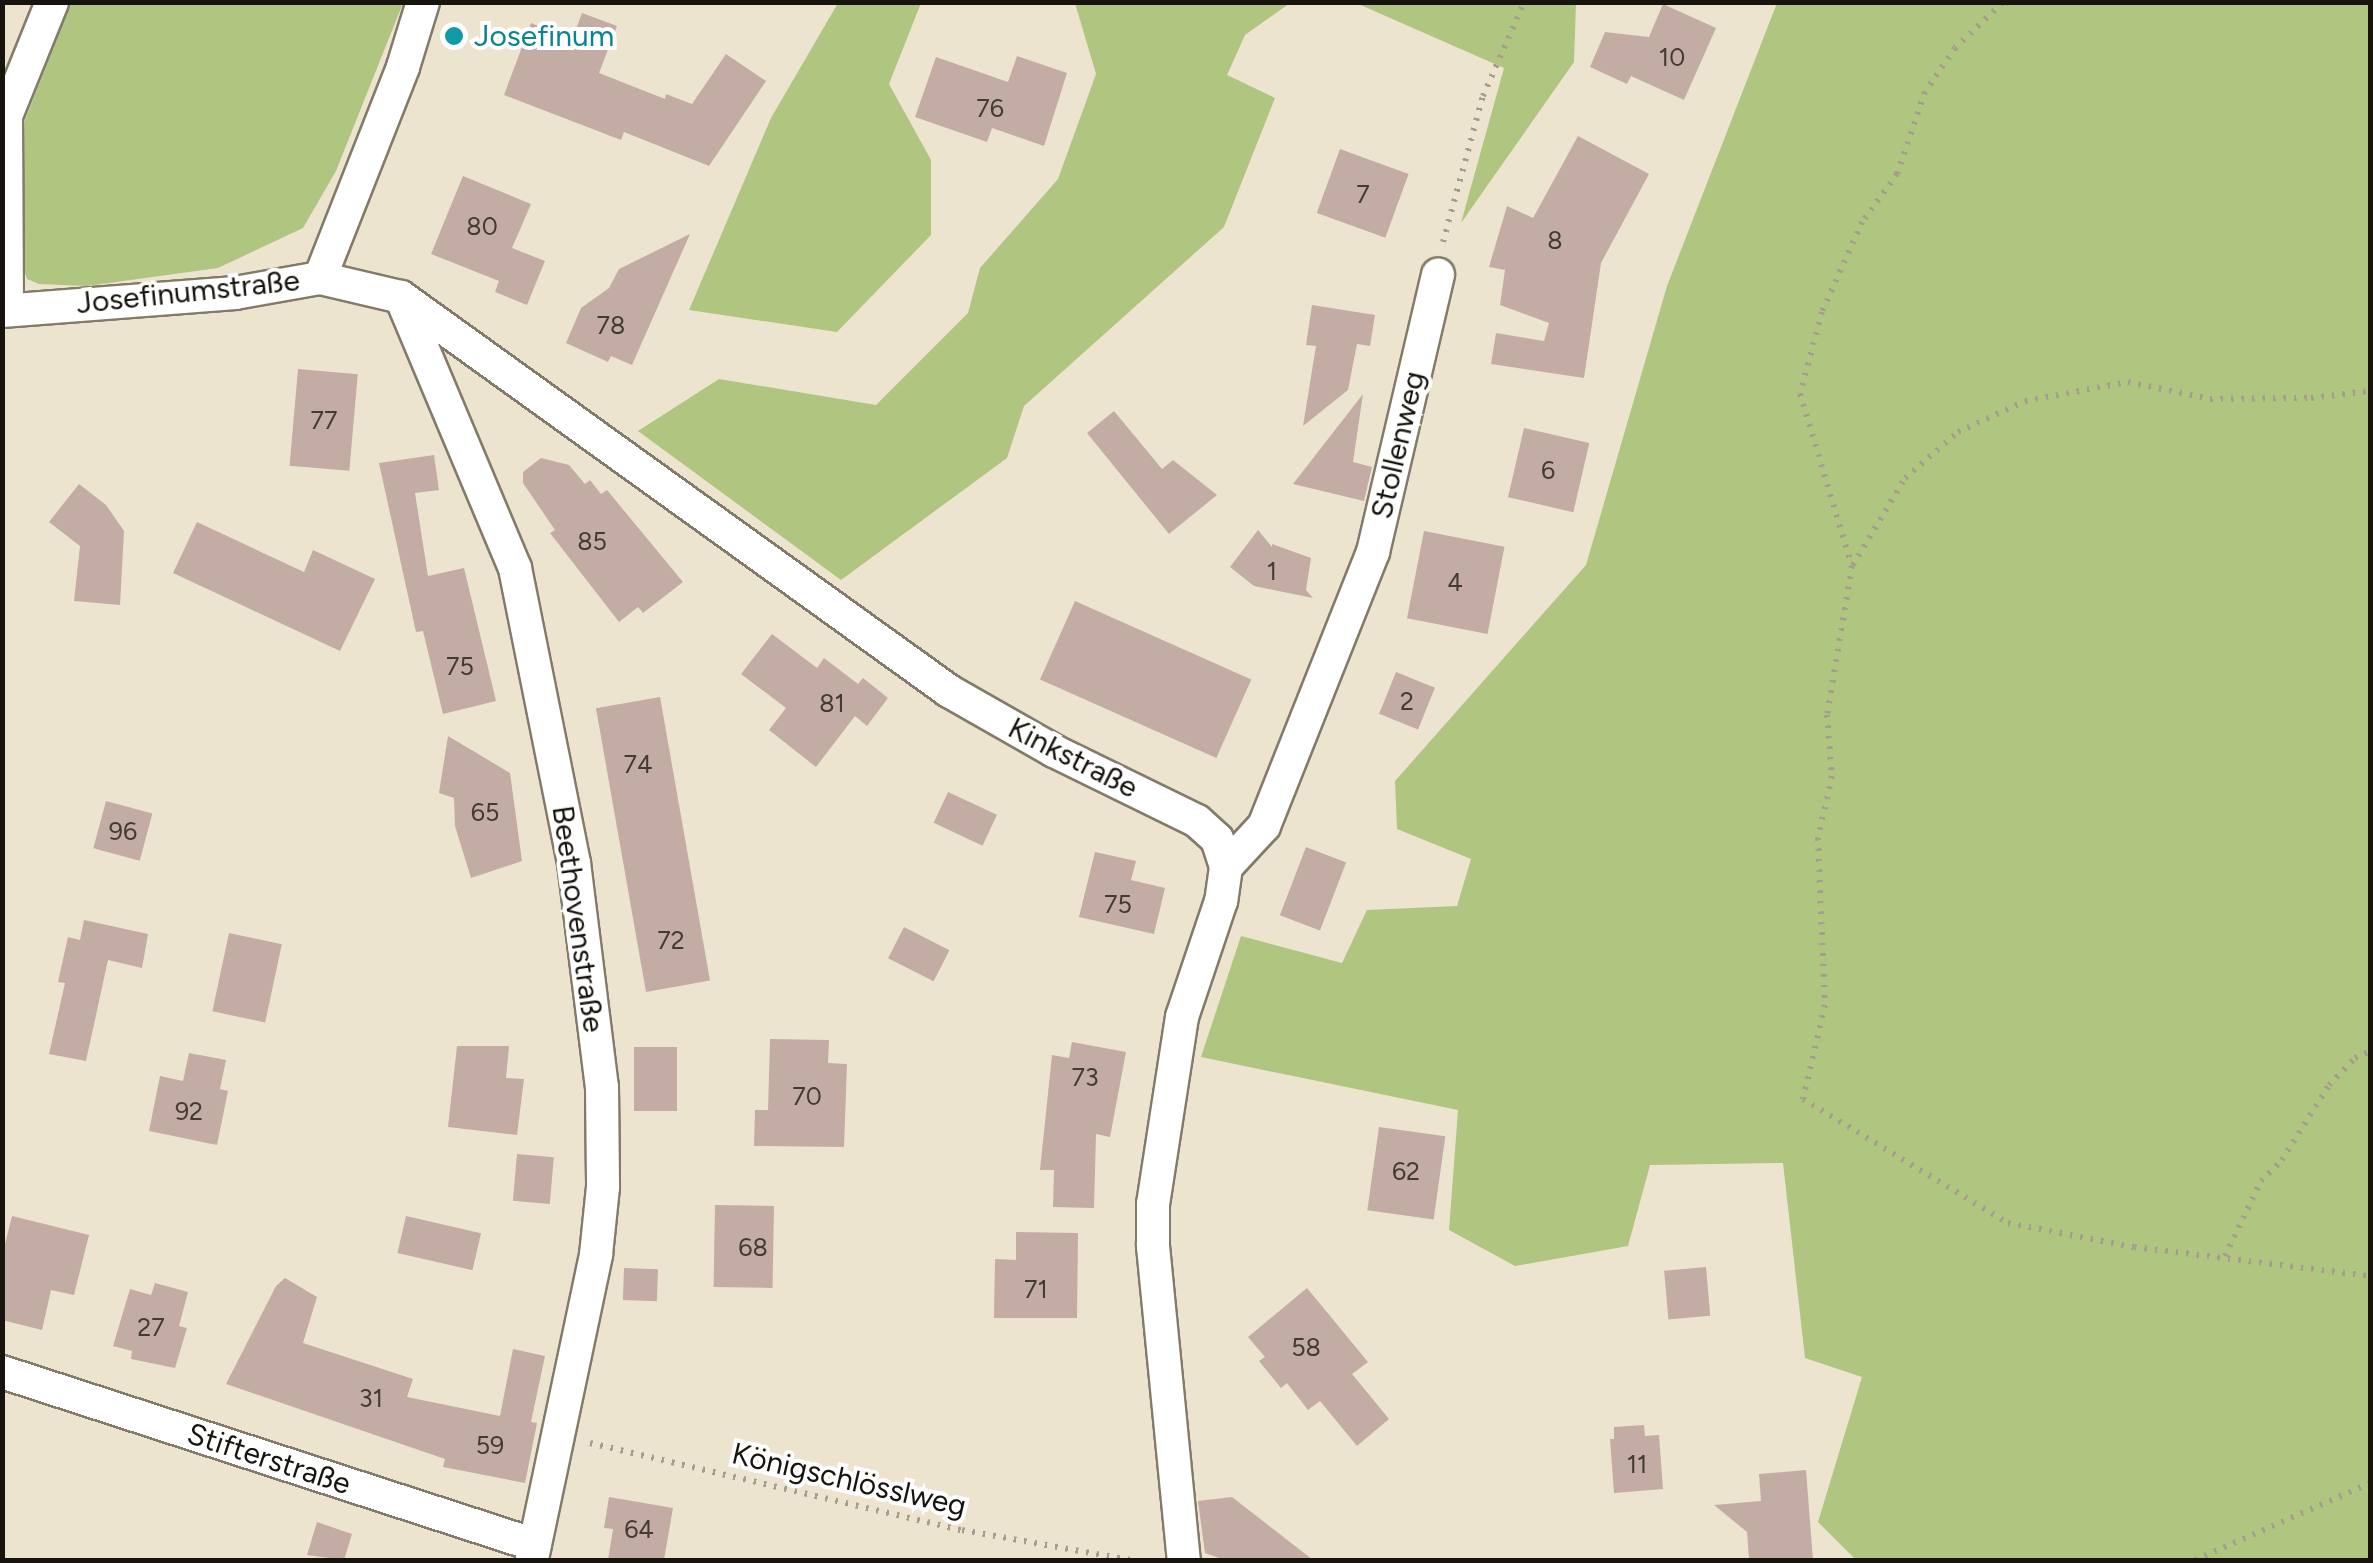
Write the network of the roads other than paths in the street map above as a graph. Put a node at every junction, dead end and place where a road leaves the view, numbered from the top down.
1 (52, 2) edge
2 (422, 2) edge
3 (1438, 274) road end
4 (320, 278) junction
5 (401, 297) junction
6 (5, 310) edge
7 (1226, 867) junction
8 (2, 1372) edge
9 (534, 1553) edge
10 (1184, 1560) edge

1 - 6 street
2 - 4 street, Josefinumstraße
3 - 7 street, Stollenweg
4 - 5 street, Kinkstraße
4 - 6 street, Josefinumstraße
5 - 7 street, Kinkstraße
5 - 9 street, Beethovenstraße
7 - 10 street
8 - 9 street, Stifterstraße

